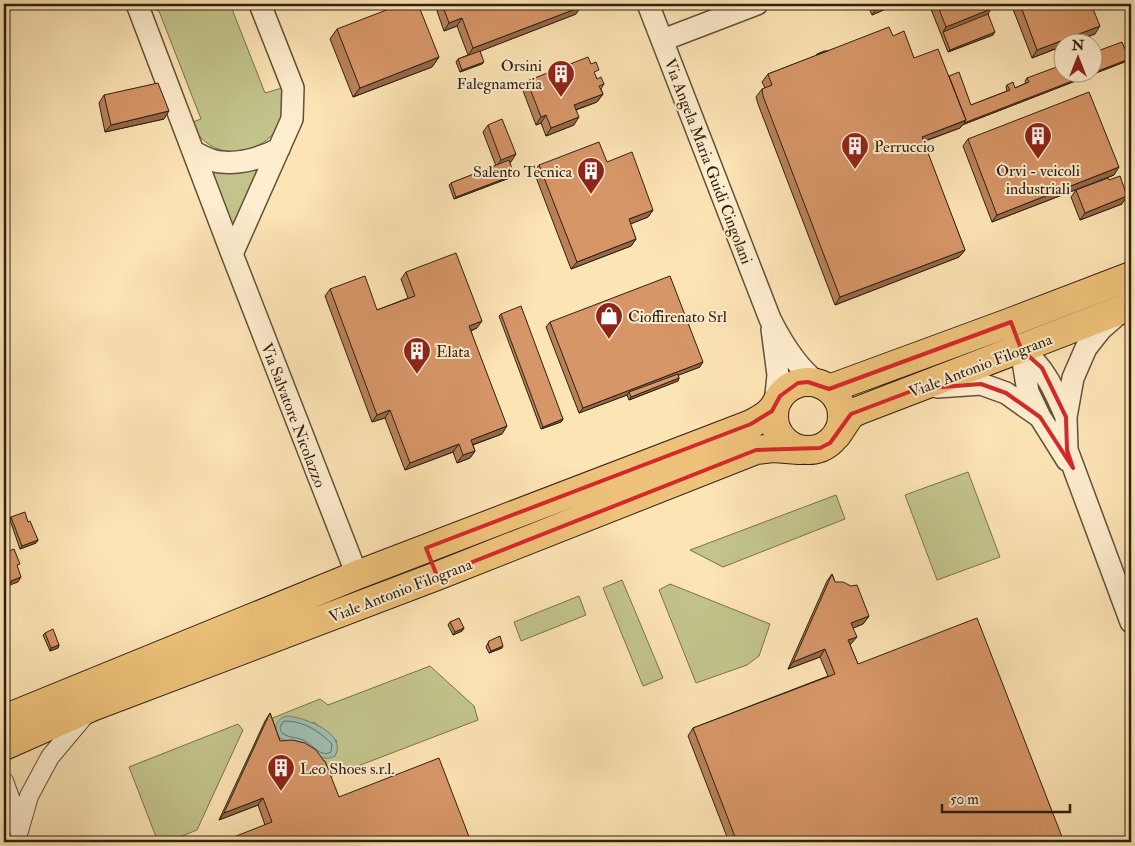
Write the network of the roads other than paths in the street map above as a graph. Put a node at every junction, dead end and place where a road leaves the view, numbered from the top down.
1 (137, 4) edge
2 (260, 4) edge
3 (648, 4) edge
4 (756, 4) edge
5 (663, 40) junction
6 (279, 149) junction
7 (194, 152) junction
8 (232, 254) junction
9 (1131, 276) edge
10 (1127, 308) edge
11 (770, 319) junction
12 (1011, 322) junction
13 (1021, 349) junction
14 (824, 386) junction
15 (916, 389) junction
16 (775, 405) junction
17 (1040, 417) junction
18 (1066, 417) junction
19 (837, 435) junction
20 (799, 450) junction
21 (1073, 468) junction
22 (426, 548) junction
23 (357, 575) junction
24 (438, 576) junction
25 (1131, 622) edge
26 (92, 707) junction
27 (4, 719) edge
28 (4, 746) edge
29 (4, 781) edge
30 (18, 836) edge

1 - 7 street, Via Salvatore Nicolazzo
2 - 6 street
3 - 5 street, Via Angela Maria Guidi Cingolani
4 - 5 street
5 - 11 street, Via Angela Maria Guidi Cingolani
6 - 7 street
6 - 8 street
7 - 8 street, Via Salvatore Nicolazzo
8 - 23 street, Via Salvatore Nicolazzo
9 - 12 main road, Viale Antonio Filograna
10 - 13 main road, Viale Antonio Filograna
10 - 18 street
11 - 14 street
11 - 16 street
12 - 13 main road
12 - 14 main road, Viale Antonio Filograna
13 - 15 main road, Viale Antonio Filograna
13 - 17 street
13 - 18 street
14 - 16 main road
14 - 19 main road
15 - 17 street
15 - 19 main road, Viale Antonio Filograna
16 - 20 main road
16 - 22 main road, Viale Antonio Filograna
17 - 21 street
18 - 21 street
19 - 20 main road
20 - 24 main road, Viale Antonio Filograna
21 - 25 street
22 - 23 main road, Viale Antonio Filograna
22 - 24 street
23 - 27 main road, Viale Antonio Filograna
24 - 26 main road, Viale Antonio Filograna
26 - 28 main road, Viale Antonio Filograna
26 - 30 street
29 - 30 street

